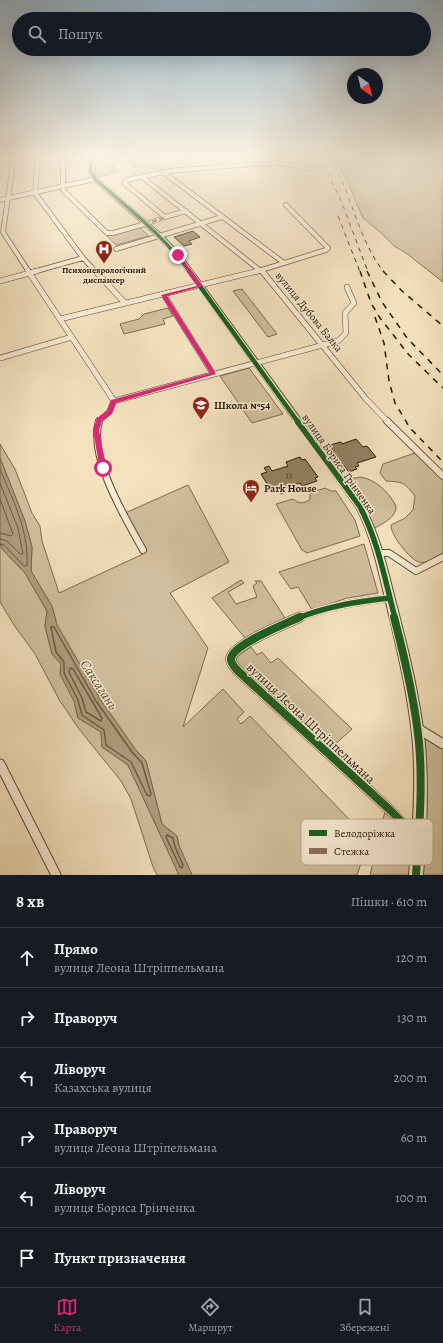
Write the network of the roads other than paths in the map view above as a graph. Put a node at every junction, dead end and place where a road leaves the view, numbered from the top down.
1 (13, 198) edge
2 (39, 198) edge
3 (71, 198) edge
4 (116, 198) edge
5 (142, 198) edge
6 (168, 198) edge
7 (197, 198) edge
8 (8, 199) junction
9 (0, 200) edge
10 (286, 205) dead end
11 (186, 212) junction
12 (166, 217) junction
13 (222, 217) junction
14 (145, 224) junction
15 (201, 224) junction
16 (160, 236) junction
17 (116, 249) dead end
18 (83, 258) junction
19 (284, 263) junction
20 (261, 270) junction
21 (30, 273) junction
22 (0, 281) edge
23 (201, 286) junction
24 (347, 287) dead end
25 (164, 295) junction
26 (125, 303) junction
27 (60, 319) junction
28 (72, 337) junction
29 (322, 346) junction
30 (0, 358) edge
31 (255, 362) junction
32 (213, 374) junction
33 (114, 401) junction
34 (443, 476) edge
35 (143, 550) dead end
36 (378, 553) junction
37 (443, 557) edge
38 (390, 598) junction
39 (417, 728) junction
40 (443, 744) edge
41 (0, 764) edge
42 (399, 819) edge
43 (419, 819) edge
44 (417, 865) edge
45 (56, 875) edge
46 (416, 875) edge

1 - 8 street
2 - 18 street
3 - 14 street
4 - 14 street, вулиця Бориса Грінченка
5 - 12 street
6 - 11 street, вулиця Дубова Балка
7 - 13 street
8 - 9 street
8 - 21 street
10 - 19 street
11 - 12 street
11 - 15 street, вулиця Дубова Балка
12 - 14 street
13 - 15 street
13 - 19 street
14 - 16 street, вулиця Бориса Грінченка
15 - 16 street
15 - 20 street, вулиця Дубова Балка
16 - 17 street
16 - 23 street, вулиця Бориса Грінченка
18 - 21 street
18 - 26 street
19 - 20 street
20 - 23 street
20 - 29 street, вулиця Дубова Балка
21 - 22 street
21 - 27 street
23 - 25 street
23 - 31 street, вулиця Бориса Грінченка
24 - 29 street
25 - 26 street
25 - 32 street
26 - 27 street
27 - 28 street
28 - 30 street
28 - 33 street
29 - 31 street
29 - 34 street, вулиця Дубова Балка
31 - 32 street
31 - 36 street, вулиця Бориса Грінченка
32 - 33 street
33 - 35 street
36 - 37 street
36 - 38 street, вулиця Бориса Грінченка
38 - 39 street, вулиця Бориса Грінченка
38 - 42 street, вулиця Леона Штріппельмана
39 - 40 street
39 - 43 street, вулиця Бориса Грінченка
41 - 45 street
44 - 46 street, вулиця Бориса Грінченка

